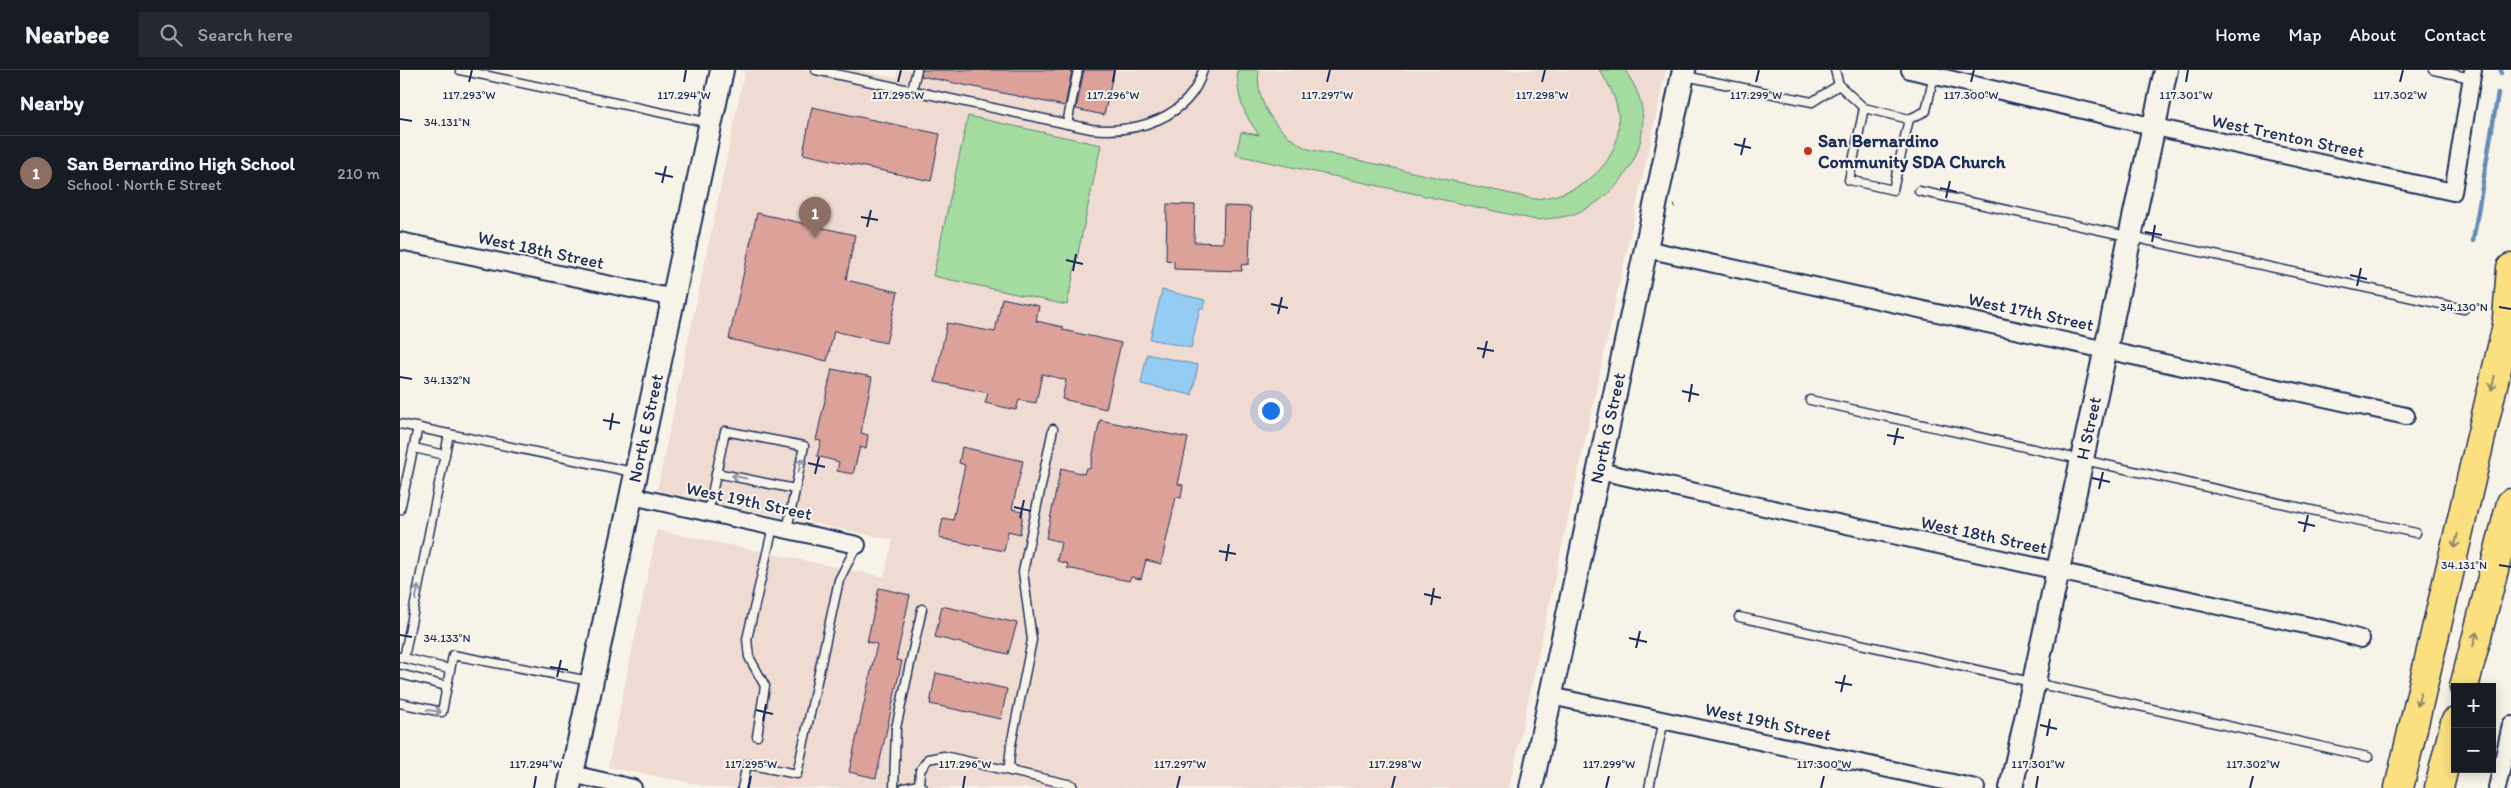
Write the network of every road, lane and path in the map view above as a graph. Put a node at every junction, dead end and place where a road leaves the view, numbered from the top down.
1 (460, 70) edge
2 (722, 70) edge
3 (816, 70) edge
4 (917, 70) edge
5 (1078, 70) edge
6 (1202, 70) edge
7 (1835, 70) edge
8 (1910, 70) edge
9 (2166, 70) edge
10 (2434, 70) edge
11 (1684, 73) edge
12 (2472, 74) edge
13 (1934, 76) junction
14 (1839, 85) junction
15 (912, 90) junction
16 (1864, 108) junction
17 (1909, 119) junction
18 (711, 123) junction
19 (1067, 124) junction
20 (2154, 127) junction
21 (1920, 191) dead end
22 (1674, 206) dead end
23 (1679, 206) dead end
24 (2130, 237) junction
25 (400, 241) edge
26 (1646, 249) junction
27 (2511, 268) edge
28 (674, 298) junction
29 (2464, 309) dead end
30 (2509, 313) edge
31 (2106, 349) junction
32 (1810, 400) dead end
33 (2406, 416) dead end
34 (400, 424) edge
35 (418, 428) junction
36 (1053, 429) dead end
37 (449, 434) junction
38 (414, 448) junction
39 (445, 455) junction
40 (2082, 459) junction
41 (1599, 470) junction
42 (637, 473) junction
43 (716, 473) junction
44 (795, 489) junction
45 (632, 496) junction
46 (2511, 504) edge
47 (400, 510) edge
48 (708, 513) junction
49 (780, 528) junction
50 (2416, 532) dead end
51 (857, 545) joint
52 (2058, 572) junction
53 (922, 609) dead end
54 (1738, 617) dead end
55 (2361, 639) dead end
56 (402, 658) edge
57 (449, 669) junction
58 (400, 674) edge
59 (592, 682) junction
60 (2034, 683) junction
61 (2465, 683) edge
62 (446, 686) junction
63 (1551, 696) junction
64 (400, 703) edge
65 (1664, 720) junction
66 (2511, 725) edge
67 (2453, 728) edge
68 (757, 736) dead end
69 (2368, 757) dead end
70 (1012, 771) junction
71 (570, 781) edge
72 (921, 786) edge
73 (1072, 787) edge
74 (633, 788) edge
75 (742, 788) edge
76 (894, 788) edge
77 (904, 788) edge
78 (1531, 788) edge
79 (1649, 788) edge
80 (1976, 788) edge
81 (2011, 788) edge
82 (2399, 788) edge
83 (2438, 788) edge
84 (2497, 788) edge

1 - 18 lane
2 - 18 street, North E Street
3 - 15 lane
4 - 15 lane
5 - 19 lane
6 - 19 lane
7 - 14 lane
8 - 13 street, West Trenton Street
9 - 20 street, H Street
10 - 12 lane
11 - 14 lane
11 - 26 street, North G Street
12 - 20 street, West Trenton Street
13 - 17 lane
13 - 20 street, West Trenton Street
14 - 16 lane
15 - 19 lane
16 - 17 lane
16 - 17 lane
18 - 28 street, North E Street
20 - 24 street, H Street
21 - 24 lane
22 - 23 path
24 - 29 lane
24 - 31 street, H Street
25 - 28 street, West 18th Street
26 - 31 street, West 17th Street
26 - 41 street, North G Street
27 - 30 highway
28 - 42 street, North E Street
30 -> 82 highway
31 - 33 street, West 17th Street
31 - 40 street, H Street
32 - 40 lane
34 - 35 lane
35 - 37 lane
35 - 38 lane
36 - 70 lane
37 - 39 lane
37 - 42 lane
38 - 39 lane
38 - 47 lane
56 -> 39 lane
40 - 50 lane
40 - 52 street, H Street
41 - 52 street, West 18th Street
41 - 63 street, North G Street
42 - 45 street, North E Street
44 -> 43 lane
44 -> 43 lane
43 - 48 lane
44 - 49 lane
45 - 48 street, West 19th Street
45 - 59 street, North E Street
61 -> 46 highway
48 - 49 street, West 19th Street
49 - 51 street, West 19th Street
49 - 68 lane
51 - 75 lane
52 - 55 street, West 18th Street
52 - 60 street, H Street
53 - 76 lane
54 - 60 lane
56 - 57 lane
57 - 59 lane
57 - 62 lane
58 - 62 lane
59 - 71 street, North E Street
60 - 69 lane
60 - 81 street, H Street
64 -> 62 lane
63 - 65 street, West 19th Street
63 - 78 street, North G Street
65 - 79 lane
65 - 80 street, West 19th Street
66 - 84 street
67 - 83 highway
70 - 72 lane
70 - 73 lane
71 - 74 street
72 - 77 lane

